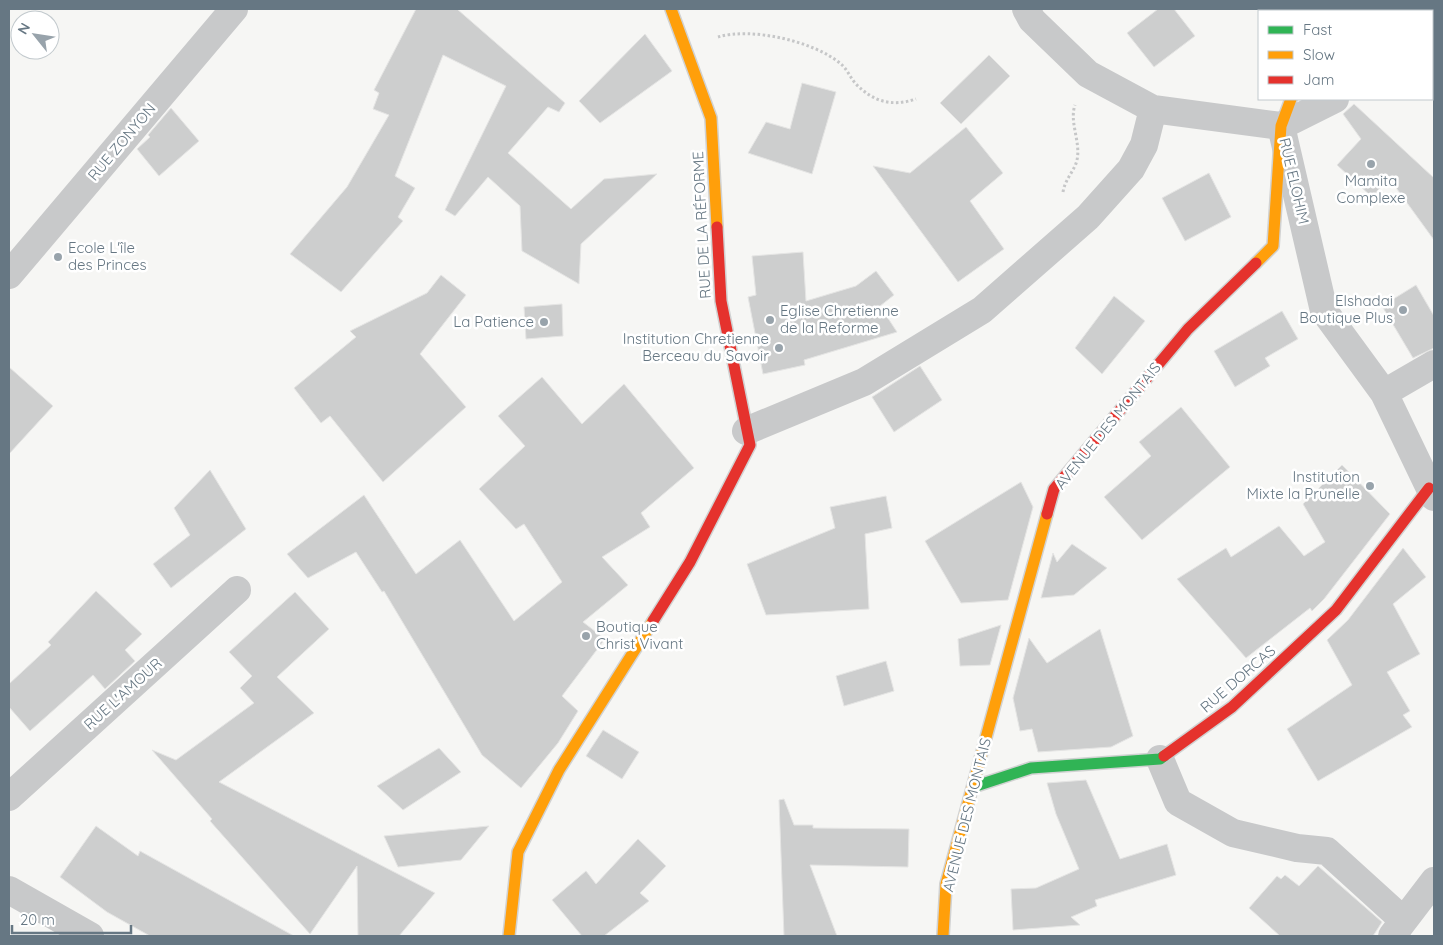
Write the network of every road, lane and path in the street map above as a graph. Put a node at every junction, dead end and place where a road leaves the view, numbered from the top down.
1 (234, 9) edge
2 (671, 9) edge
3 (1026, 9) edge
4 (684, 46) junction
5 (1088, 74) junction
6 (916, 99) dead end
7 (1291, 100) edge
8 (1333, 100) edge
9 (1153, 109) junction
10 (1281, 126) junction
11 (1088, 217) junction
12 (9, 275) edge
13 (1434, 364) edge
14 (1384, 393) junction
15 (748, 438) junction
16 (1432, 492) edge
17 (237, 590) dead end
18 (1160, 759) junction
19 (973, 787) junction
20 (9, 797) edge
21 (1434, 881) edge
22 (9, 890) edge
23 (1397, 928) edge
24 (90, 936) edge
25 (509, 936) edge
26 (943, 936) edge

1 - 12 street, RUE ZONYON
2 - 4 street, RUE DE LA RÉFORME
3 - 5 street, RUE ELOHIM
4 - 6 path
4 - 15 street, RUE DE LA RÉFORME
5 - 9 street, RUE ELOHIM
5 - 11 path
7 - 10 street, AVENUE DES MONTAIS
8 - 10 street
9 - 10 street, RUE ELOHIM
9 - 11 street
10 - 14 street, RUE ELOHIM
10 - 19 street, AVENUE DES MONTAIS
11 - 15 street
13 - 14 street
14 - 16 street, RUE ELOHIM
15 - 25 street
16 - 18 street, RUE DORCAS
17 - 20 street, RUE L'AMOUR
18 - 19 street
18 - 23 street
19 - 26 street, AVENUE DES MONTAIS
21 - 23 street
22 - 24 street

